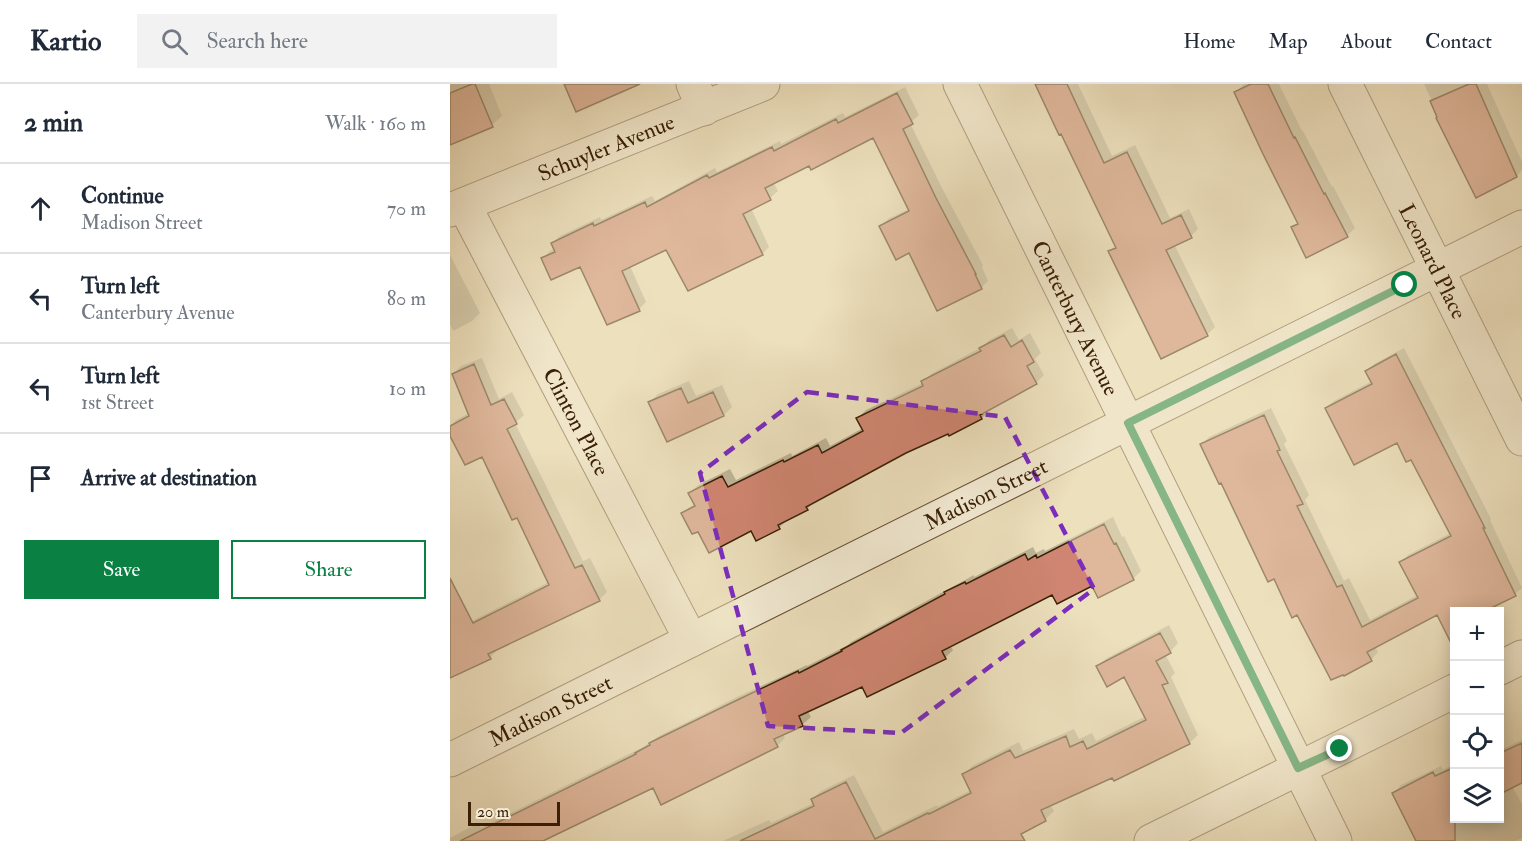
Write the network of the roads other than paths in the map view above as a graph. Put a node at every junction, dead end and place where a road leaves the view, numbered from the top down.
1 (763, 84) edge
2 (960, 84) edge
3 (1346, 84) edge
4 (698, 96) edge
5 (457, 207) edge
6 (1522, 226) edge
7 (1437, 269) junction
8 (1128, 423) junction
9 (1522, 440) edge
10 (691, 640) junction
11 (1522, 657) edge
12 (1504, 666) edge
13 (1450, 694) edge
14 (450, 760) edge
15 (1298, 768) junction
16 (1151, 841) edge
17 (1335, 841) edge

1 - 4 street, Schuyler Avenue
2 - 8 street, Canterbury Avenue
3 - 7 street, Leonard Place
4 - 5 street, Schuyler Avenue
5 - 10 street, Clinton Place
6 - 7 street, Madison Street
7 - 8 street, Madison Street
7 - 9 street, Leonard Place
8 - 10 street, Madison Street
8 - 15 street, Canterbury Avenue
10 - 14 street, Madison Street
11 - 12 street
13 - 15 street
15 - 16 street
15 - 17 street, Canterbury Avenue

